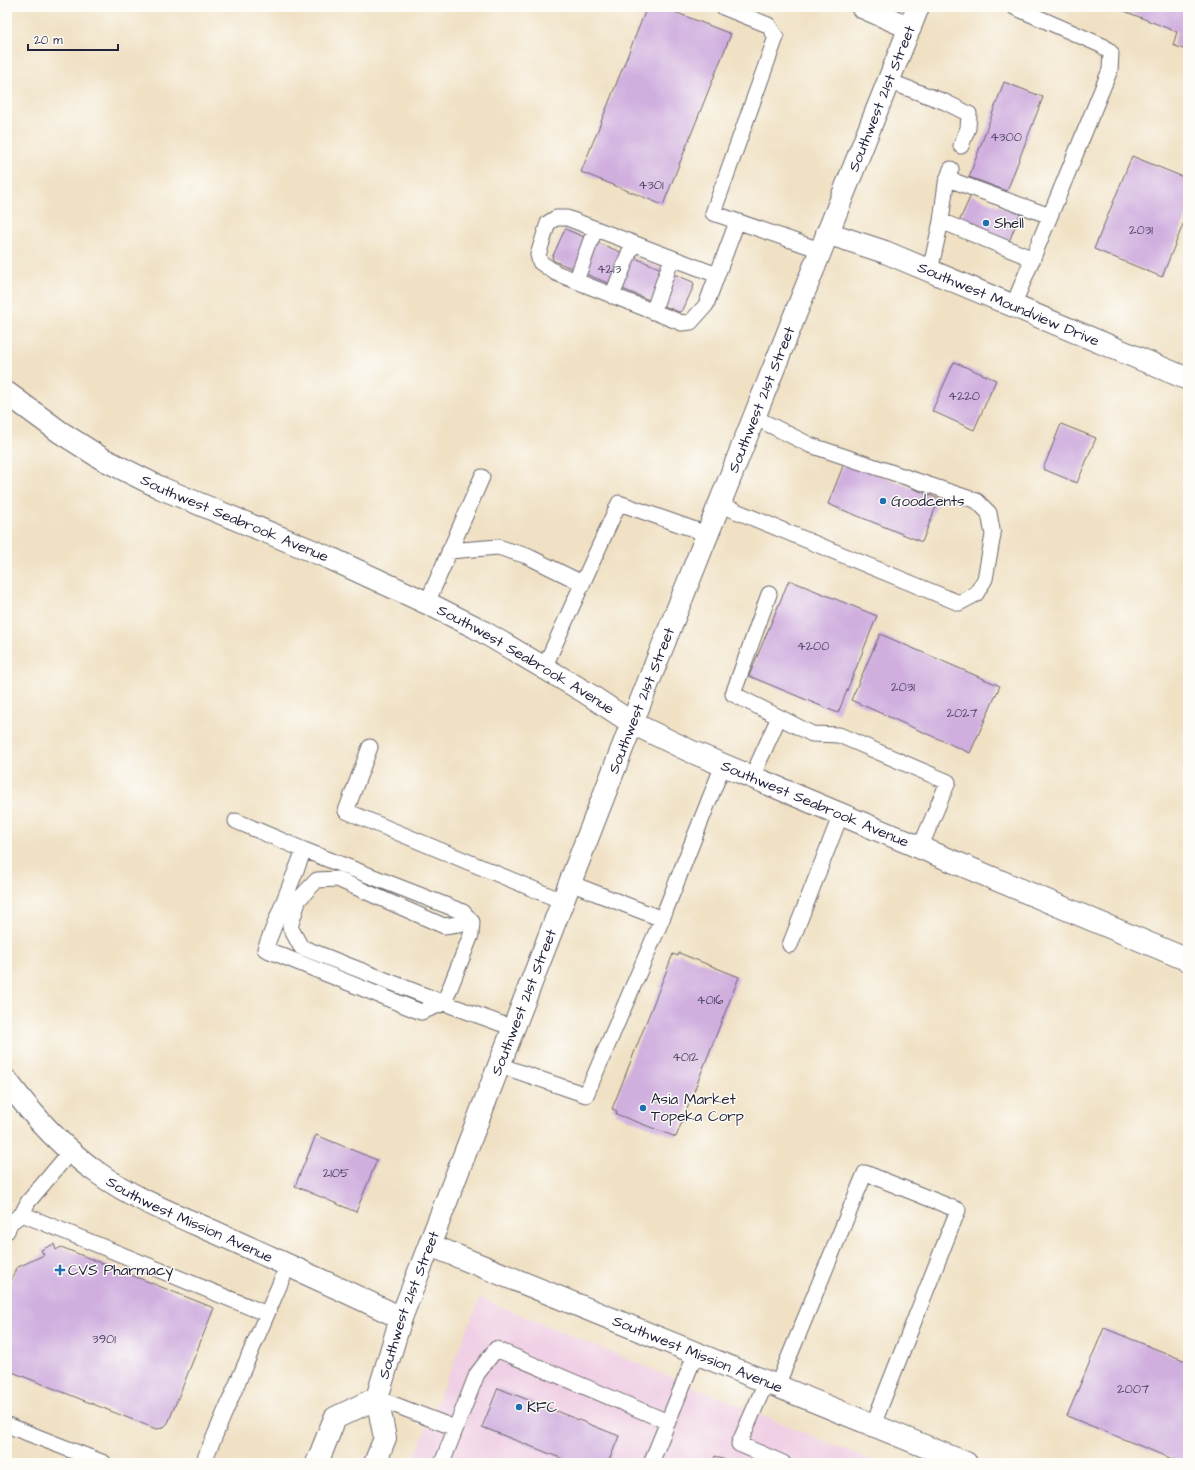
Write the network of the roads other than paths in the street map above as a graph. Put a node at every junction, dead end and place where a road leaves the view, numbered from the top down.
1 (723, 7) edge
2 (862, 7) edge
3 (918, 7) edge
4 (1014, 7) edge
5 (910, 28) junction
6 (888, 81) junction
7 (961, 146) dead end
8 (1050, 216) junction
9 (941, 221) junction
10 (737, 222) junction
11 (595, 228) junction
12 (824, 242) junction
13 (633, 243) junction
14 (672, 258) junction
15 (1033, 259) junction
16 (930, 271) junction
17 (718, 275) junction
18 (576, 281) junction
19 (612, 296) junction
20 (1013, 306) junction
21 (653, 312) junction
22 (1188, 378) edge
23 (7, 393) edge
24 (754, 417) junction
25 (482, 477) dead end
26 (719, 504) junction
27 (707, 534) junction
28 (450, 551) junction
29 (582, 583) junction
30 (768, 594) dead end
31 (427, 603) junction
32 (544, 668) junction
33 (779, 717) junction
34 (632, 723) junction
35 (370, 747) dead end
36 (723, 765) junction
37 (752, 777) junction
38 (841, 814) junction
39 (236, 821) dead end
40 (920, 848) junction
41 (304, 850) junction
42 (566, 892) junction
43 (662, 918) junction
44 (472, 922) junction
45 (790, 945) dead end
46 (1188, 960) edge
47 (444, 1003) junction
48 (513, 1028) junction
49 (499, 1065) junction
50 (7, 1081) edge
51 (71, 1151) junction
52 (22, 1214) junction
53 (7, 1231) edge
54 (430, 1245) junction
55 (288, 1265) junction
56 (267, 1314) junction
57 (401, 1318) junction
58 (696, 1353) junction
59 (772, 1384) junction
60 (377, 1398) junction
61 (668, 1422) junction
62 (7, 1425) edge
63 (873, 1425) junction
64 (455, 1428) junction
65 (104, 1463) edge
66 (203, 1463) edge
67 (317, 1463) edge
68 (375, 1463) edge
69 (442, 1463) edge
70 (651, 1463) edge
71 (783, 1463) edge
72 (966, 1463) edge

1 - 10 lane
2 - 5 street
3 - 5 street, Southwest 21st Street
4 - 8 lane
5 - 6 street, Southwest 21st Street
6 - 7 lane
6 - 12 street, Southwest 21st Street
8 - 9 lane
8 - 15 lane
9 - 15 lane
9 - 16 lane
10 - 12 lane
10 - 17 lane
11 - 13 lane
11 - 18 lane
11 - 18 lane
12 - 16 street, Southwest Moundview Drive
12 - 24 street, Southwest 21st Street
13 - 14 lane
13 - 19 lane
14 - 17 lane
14 - 21 lane
15 - 20 lane
16 - 20 street, Southwest Moundview Drive
17 - 21 lane
18 - 19 lane
19 - 21 lane
20 - 22 street, Southwest Moundview Drive
23 - 31 street, Southwest Seabrook Avenue
24 - 26 street, Southwest 21st Street
24 - 26 lane
25 - 28 lane
26 - 27 street, Southwest 21st Street
27 - 29 lane
27 - 34 street, Southwest 21st Street
28 - 29 lane
28 - 31 lane
29 - 32 lane
30 - 33 lane
31 - 32 street, Southwest Seabrook Avenue
32 - 34 street, Southwest Seabrook Avenue
33 - 37 lane
33 - 40 lane
34 - 36 street, Southwest Seabrook Avenue
34 - 42 street, Southwest 21st Street
35 - 42 lane
36 - 37 street, Southwest Seabrook Avenue
36 - 43 lane
37 - 38 street, Southwest Seabrook Avenue
38 - 40 street, Southwest Seabrook Avenue
38 - 45 lane
39 - 41 lane
40 - 46 street, Southwest Seabrook Avenue
41 - 44 lane
41 - 47 lane
42 - 43 lane
42 - 48 street, Southwest 21st Street
43 - 49 lane
44 - 47 lane
44 - 47 lane
47 - 48 lane
48 - 49 street, Southwest 21st Street
49 - 54 street, Southwest 21st Street
50 - 51 street, Southwest Mission Avenue
51 - 52 lane
51 - 55 street, Southwest Mission Avenue
52 - 53 lane
52 - 56 lane
54 - 57 street, Southwest 21st Street
54 - 58 street, Southwest Mission Avenue
55 - 56 lane
55 - 57 street, Southwest Mission Avenue
56 - 66 lane
57 - 60 street, Southwest 21st Street
58 - 59 street, Southwest Mission Avenue
58 - 61 lane
59 - 63 street, Southwest Mission Avenue
59 - 63 lane
59 - 71 lane
60 - 64 lane
60 - 67 street, Southwest 21st Street
60 - 68 street, Southwest 21st Street
61 - 64 lane
61 - 70 lane
62 - 65 lane
63 - 72 street, Southwest Mission Avenue
64 - 69 lane

